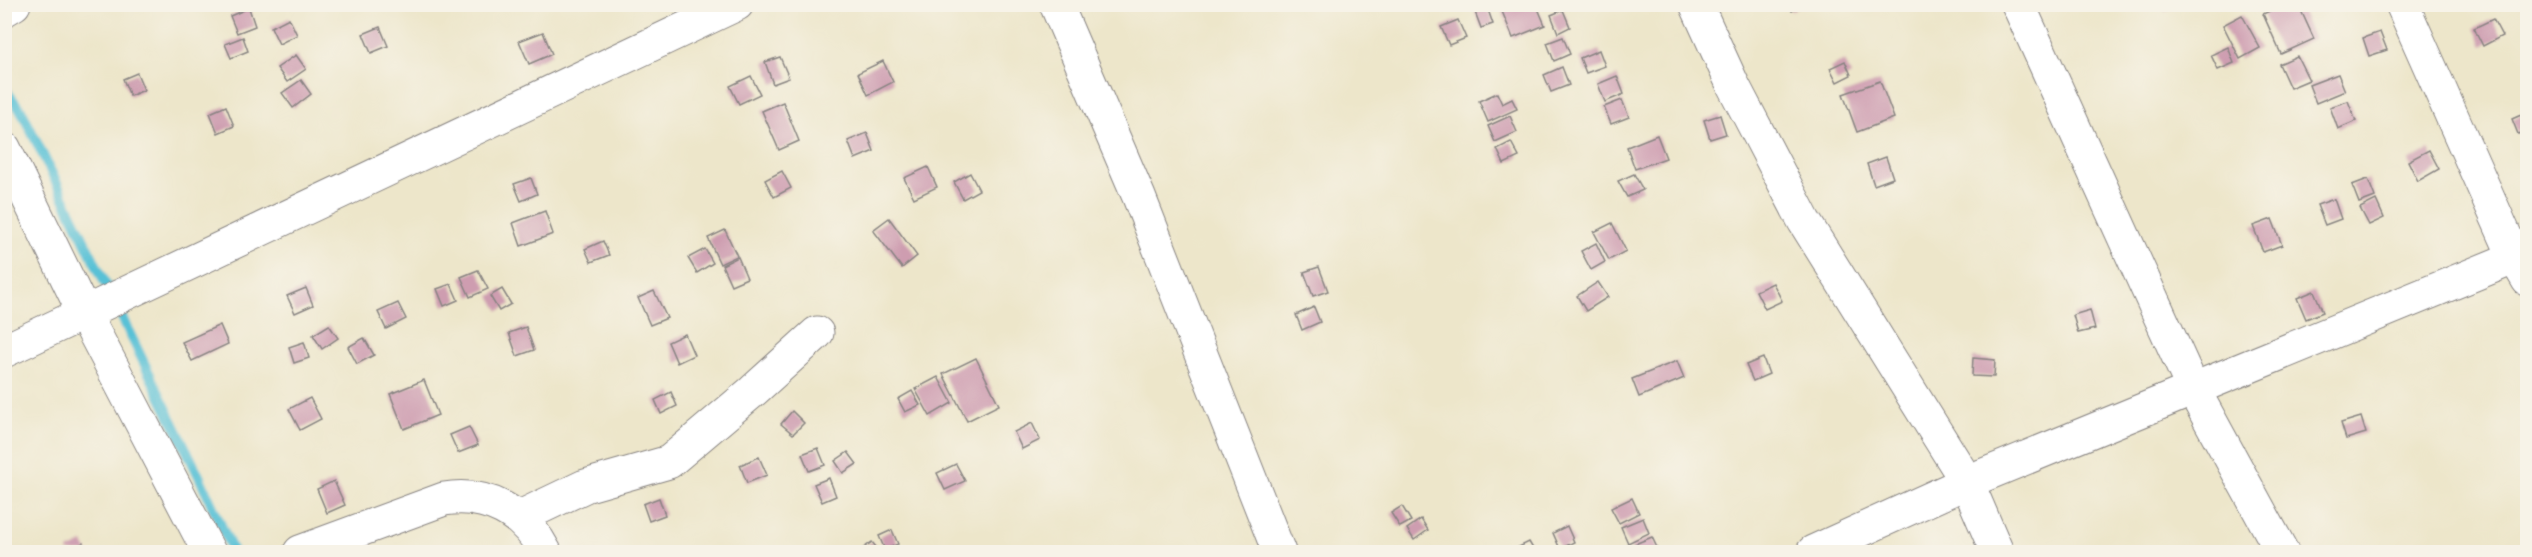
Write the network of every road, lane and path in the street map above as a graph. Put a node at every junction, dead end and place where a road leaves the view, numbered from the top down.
1 (14, 4) edge
2 (737, 4) edge
3 (1056, 4) edge
4 (1696, 4) edge
5 (2018, 4) edge
6 (2402, 4) edge
7 (4, 10) edge
8 (4, 148) edge
9 (2523, 263) edge
10 (85, 315) junction
11 (817, 333) dead end
12 (4, 351) edge
13 (2193, 389) junction
14 (1967, 482) junction
15 (520, 517) junction
16 (209, 552) edge
17 (300, 552) edge
18 (546, 552) edge
19 (1279, 552) edge
20 (1813, 552) edge
21 (1997, 552) edge
22 (2282, 552) edge

1 - 7 street
2 - 10 street
3 - 19 street
4 - 14 street
5 - 13 street
6 - 9 street
8 - 10 street
9 - 13 street
10 - 12 street
10 - 16 street
11 - 15 street
13 - 14 street
13 - 22 street
14 - 20 street
14 - 21 street
15 - 17 street
15 - 18 street

